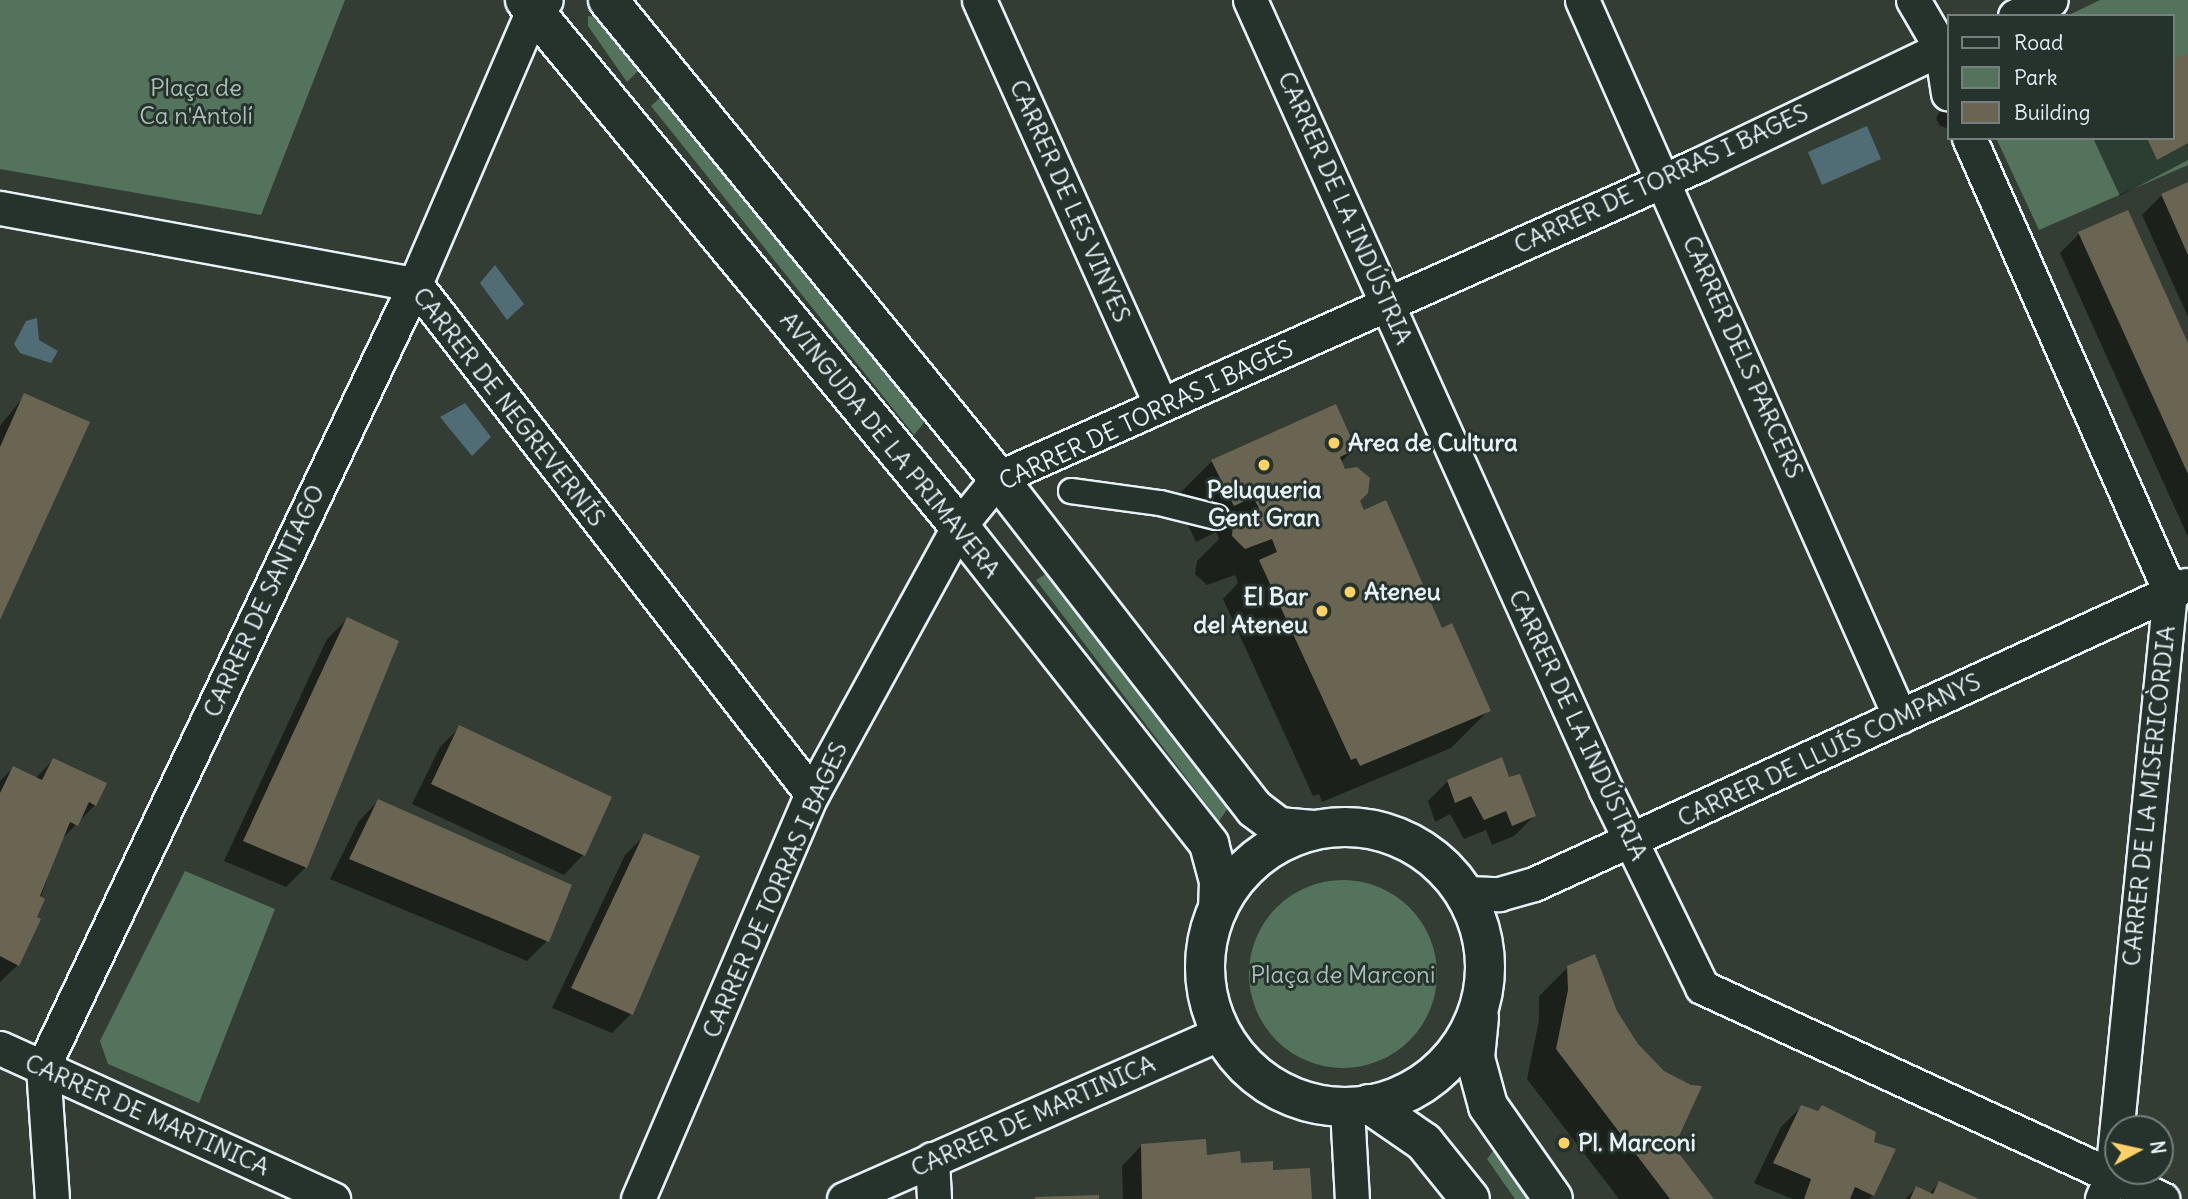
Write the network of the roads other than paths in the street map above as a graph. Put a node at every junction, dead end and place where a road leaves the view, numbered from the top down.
1 (608, 0) edge
2 (979, 0) edge
3 (1250, 0) edge
4 (1582, 0) edge
5 (1913, 0) edge
6 (2051, 0) edge
7 (535, 3) edge
8 (2020, 14) edge
9 (1945, 47) edge
10 (1970, 140) edge
11 (1664, 180) junction
12 (3, 218) edge
13 (415, 284) junction
14 (1389, 305) junction
15 (1160, 402) junction
16 (998, 478) junction
17 (1071, 491) dead end
18 (1216, 517) dead end
19 (959, 526) junction
20 (2179, 588) edge
21 (1900, 717) junction
22 (812, 794) junction
23 (1313, 830) junction
24 (1631, 841) junction
25 (1465, 893) junction
26 (1218, 907) junction
27 (1479, 1007) junction
28 (1221, 1033) junction
29 (0, 1048) edge
30 (43, 1067) junction
31 (1358, 1106) junction
32 (932, 1160) junction
33 (2107, 1187) edge
34 (52, 1199) edge
35 (333, 1199) edge
36 (638, 1199) edge
37 (844, 1199) edge
38 (934, 1199) edge
39 (1352, 1199) edge
40 (1470, 1199) edge
41 (1553, 1199) edge
42 (2162, 1199) edge

1 - 16 street
2 - 15 street, CARRER DE LES VINYES
3 - 14 street, CARRER DE LA INDÚSTRIA
4 - 11 street, CARRER DELS PARCERS
5 - 9 street
6 - 8 street
7 - 13 street, CARRER DE SANTIAGO
7 - 19 street, AVINGUDA DE LA PRIMAVERA
9 - 11 street, CARRER DE TORRAS I BAGES
10 - 20 street, CARRER DE LA MISERICÒRDIA
11 - 14 street, CARRER DE TORRAS I BAGES
11 - 21 street, CARRER DELS PARCERS
12 - 13 street, CARRER DE NEGREVERNÍS
13 - 22 street, CARRER DE NEGREVERNÍS
13 - 30 street, CARRER DE SANTIAGO
14 - 15 street, CARRER DE TORRAS I BAGES
14 - 24 street, CARRER DE LA INDÚSTRIA
15 - 16 street, CARRER DE TORRAS I BAGES
16 - 19 street, CARRER DE TORRAS I BAGES
16 - 23 street
17 - 18 street
19 - 22 street, CARRER DE TORRAS I BAGES
19 - 26 street, AVINGUDA DE LA PRIMAVERA
20 - 21 street, CARRER DE LLUÍS COMPANYS
20 - 33 street, CARRER DE LA MISERICÒRDIA
21 - 24 street, CARRER DE LLUÍS COMPANYS
22 - 36 street, CARRER DE TORRAS I BAGES
23 - 25 street
23 - 26 street
24 - 25 street, CARRER DE LLUÍS COMPANYS
24 - 33 street, CARRER DE LA INDÚSTRIA
25 - 27 street
26 - 28 street
27 - 31 street
27 - 41 street
28 - 31 street
28 - 32 street, CARRER DE MARTINICA
29 - 30 street, CARRER DE MARTINICA
30 - 34 street, CARRER DE SANTIAGO
30 - 35 street, CARRER DE MARTINICA
31 - 39 street
31 - 40 street
32 - 37 street, CARRER DE MARTINICA
32 - 38 street
33 - 42 street, CARRER DE LA INDÚSTRIA

